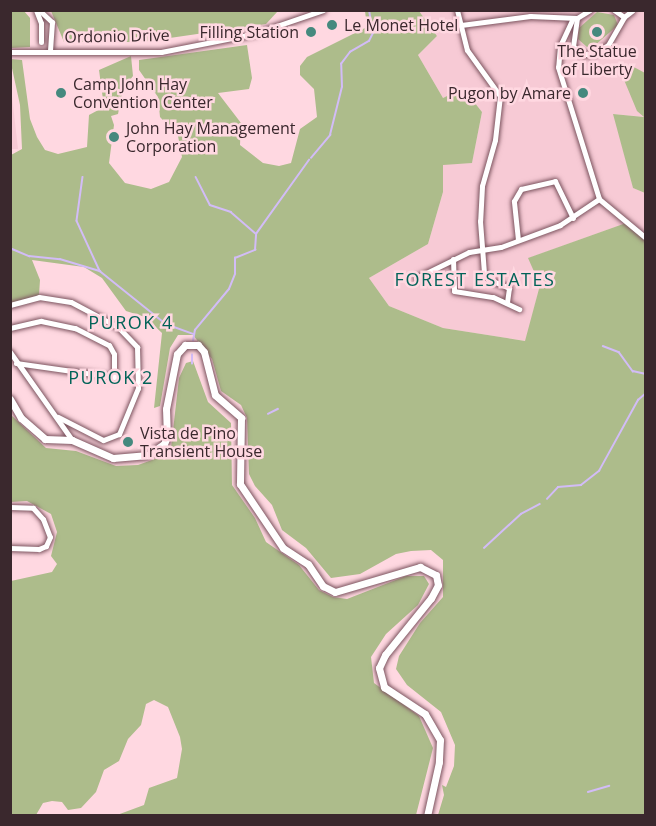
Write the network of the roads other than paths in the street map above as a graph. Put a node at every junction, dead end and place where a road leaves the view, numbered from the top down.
1 (37, 10) edge
2 (323, 10) edge
3 (457, 10) edge
4 (590, 10) edge
5 (614, 10) edge
6 (633, 10) edge
7 (624, 16) junction
8 (575, 18) junction
9 (461, 25) junction
10 (41, 42) junction
11 (50, 43) junction
12 (39, 51) junction
13 (50, 51) junction
14 (10, 52) edge
15 (599, 199) junction
16 (573, 218) junction
17 (645, 238) edge
18 (518, 240) junction
19 (482, 249) junction
20 (453, 259) junction
21 (416, 279) dead end
22 (507, 303) junction
23 (10, 305) edge
24 (519, 309) dead end
25 (10, 328) edge
26 (10, 352) edge
27 (16, 363) junction
28 (10, 399) edge
29 (58, 417) junction
30 (72, 440) junction
31 (10, 507) edge
32 (10, 548) edge
33 (427, 816) edge

1 - 10 street, Ordonio Drive
1 - 11 street, Ordonio Drive
2 - 13 street, Ordonio Drive
3 - 9 street
4 - 8 street
5 - 7 street
6 - 7 street
7 - 8 street
8 - 9 street
8 - 15 street
9 - 19 street
10 - 11 street, Ordonio Drive
10 - 12 street, Ordonio Drive
11 - 13 street, Ordonio Drive
12 - 13 street, Ordonio Drive
12 - 14 street, Ordonio Drive
15 - 16 street
15 - 17 street
16 - 18 street
16 - 18 street
18 - 19 street
19 - 20 street
19 - 22 street
20 - 21 street
20 - 22 street
22 - 24 street
23 - 29 street
25 - 27 street
26 - 27 street
27 - 29 street
28 - 30 main road
29 - 30 street
30 - 33 main road
31 - 32 street

